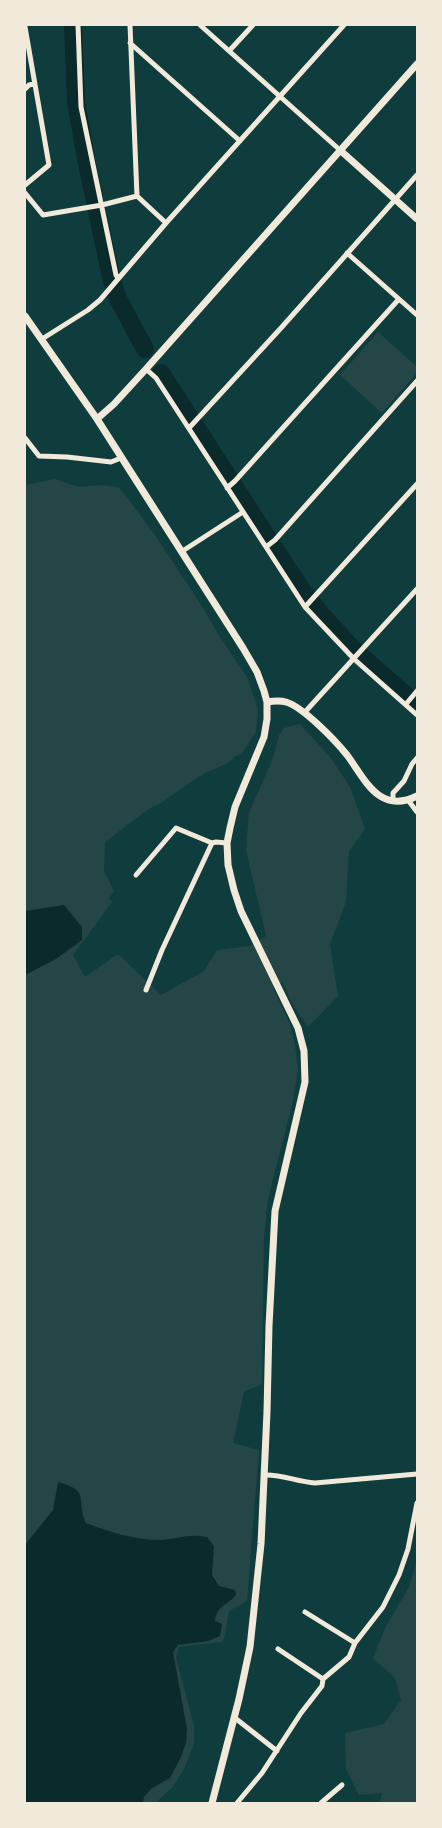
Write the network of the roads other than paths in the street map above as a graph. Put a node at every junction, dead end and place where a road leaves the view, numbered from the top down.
1 (78, 25) edge
2 (130, 25) edge
3 (200, 25) edge
4 (253, 25) edge
5 (344, 25) edge
6 (25, 27) edge
7 (130, 44) junction
8 (230, 50) junction
9 (417, 64) edge
10 (34, 84) junction
11 (25, 89) edge
12 (280, 97) junction
13 (240, 141) junction
14 (341, 150) junction
15 (417, 175) edge
16 (25, 185) edge
17 (25, 193) edge
18 (136, 196) junction
19 (394, 199) junction
20 (101, 205) junction
21 (417, 219) edge
22 (166, 223) junction
23 (347, 253) junction
24 (117, 280) junction
25 (399, 299) junction
26 (25, 316) edge
27 (417, 316) edge
28 (42, 339) junction
29 (146, 369) junction
30 (417, 381) edge
31 (97, 419) junction
32 (190, 428) junction
33 (25, 438) edge
34 (121, 458) junction
35 (417, 484) edge
36 (228, 487) junction
37 (243, 512) junction
38 (267, 546) junction
39 (181, 552) junction
40 (417, 589) edge
41 (307, 606) junction
42 (355, 658) junction
43 (417, 691) edge
44 (267, 702) junction
45 (406, 704) junction
46 (305, 712) junction
47 (417, 715) edge
48 (417, 758) edge
49 (417, 796) edge
50 (408, 800) junction
51 (393, 801) junction
52 (417, 812) edge
53 (212, 843) junction
54 (227, 844) junction
55 (136, 875) dead end
56 (146, 990) dead end
57 (417, 1474) edge
58 (264, 1475) junction
59 (417, 1503) edge
60 (305, 1612) dead end
61 (355, 1643) junction
62 (278, 1649) dead end
63 (323, 1679) junction
64 (235, 1718) junction
65 (277, 1751) junction
66 (342, 1786) dead end
67 (212, 1803) edge
68 (237, 1803) edge
69 (320, 1803) edge

1 - 20 street
2 - 7 street
3 - 8 street
4 - 8 street
5 - 12 street
6 - 10 street
7 - 13 street
7 - 18 street
8 - 12 street
9 - 14 street
10 - 11 street
10 - 16 street
12 - 13 street
12 - 14 street
13 - 22 street
14 - 19 street
14 - 29 street
15 - 19 street
17 - 20 street
18 - 20 street
18 - 22 street
19 - 21 street
19 - 23 street
20 - 24 street
22 - 24 street
23 - 25 street
23 - 32 street
24 - 28 street
25 - 27 street
25 - 36 street
26 - 28 street
28 - 31 street
29 - 31 street
29 - 32 street
30 - 38 street
31 - 34 street
32 - 36 street
33 - 34 street
34 - 39 street
35 - 41 street
36 - 37 street
37 - 38 street
37 - 39 street
38 - 41 street
39 - 44 street
40 - 42 street
41 - 42 street
42 - 45 street
42 - 46 street
43 - 45 street
44 - 46 street
44 - 54 street
45 - 47 street
46 - 51 street
48 - 51 street
49 - 50 street
50 - 51 street
50 - 52 street
53 - 54 street
53 - 55 street
53 - 56 street
54 - 58 street
57 - 58 street
58 - 64 street
59 - 61 street
60 - 61 street
61 - 63 street
62 - 63 street
63 - 65 street
64 - 65 street
64 - 67 street
65 - 68 street
66 - 69 street

